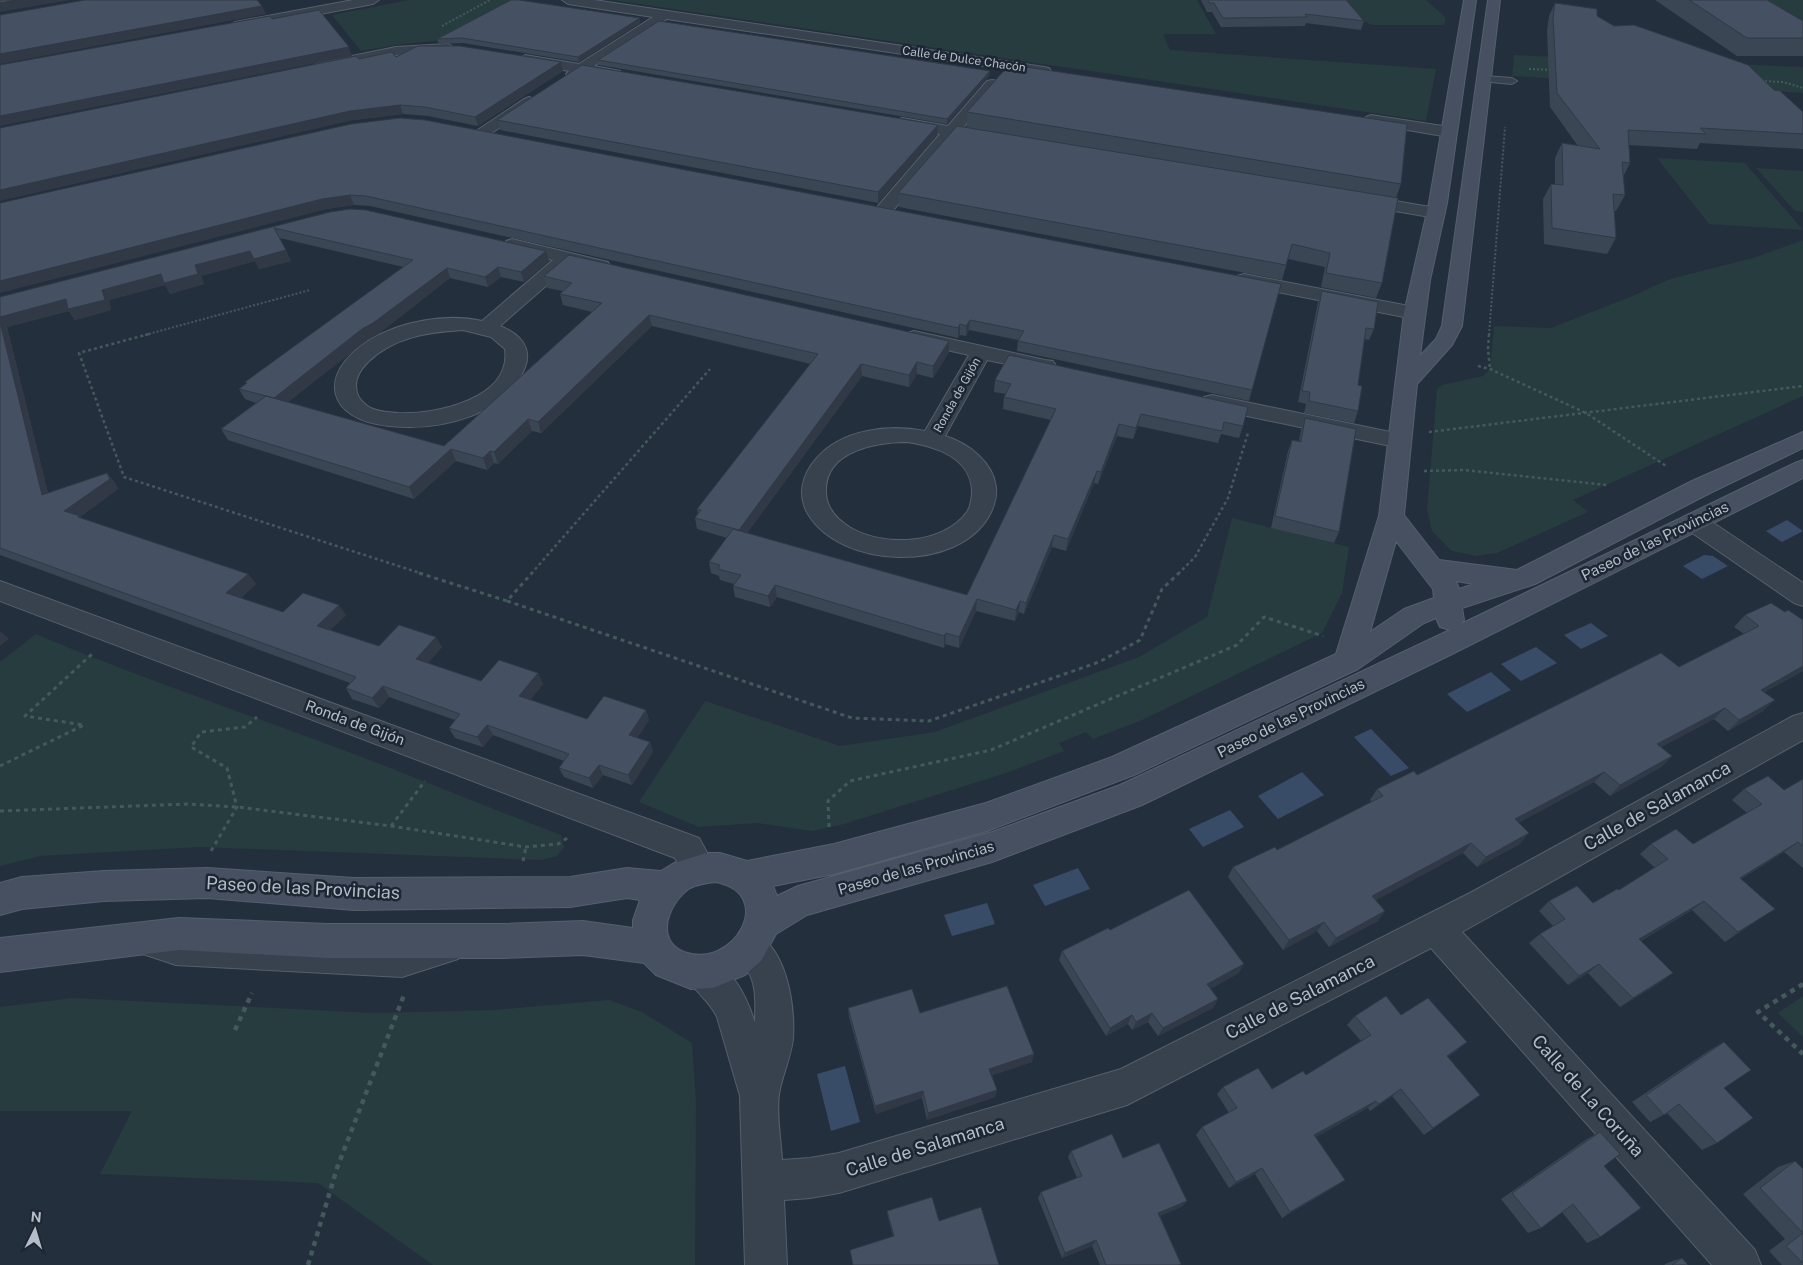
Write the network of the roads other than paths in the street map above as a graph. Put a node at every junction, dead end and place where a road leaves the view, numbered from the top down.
1 (373, 0) edge
2 (568, 0) edge
3 (1470, 0) edge
4 (1494, 0) edge
5 (278, 4) dead end
6 (664, 15) junction
7 (287, 16) junction
8 (219, 29) edge
9 (466, 49) edge
10 (507, 56) edge
11 (1008, 66) junction
12 (581, 68) junction
13 (307, 70) edge
14 (1059, 73) edge
15 (630, 76) edge
16 (1484, 79) junction
17 (563, 80) edge
18 (1510, 80) road end
19 (540, 95) edge
20 (1358, 118) edge
21 (890, 121) edge
22 (952, 131) junction
23 (1449, 132) junction
24 (502, 138) edge
25 (1004, 140) edge
26 (1346, 197) edge
27 (885, 210) edge
28 (1436, 213) junction
29 (491, 241) edge
30 (567, 258) junction
31 (624, 271) edge
32 (1230, 277) edge
33 (1414, 313) junction
34 (486, 328) junction
35 (894, 332) edge
36 (981, 352) junction
37 (1433, 352) junction
38 (1060, 369) edge
39 (1408, 381) junction
40 (1193, 398) edge
41 (932, 439) junction
42 (1803, 439) edge
43 (1400, 441) junction
44 (1803, 468) edge
45 (1391, 516) junction
46 (1694, 522) junction
47 (1526, 577) junction
48 (1443, 586) junction
49 (0, 592) edge
50 (1803, 596) edge
51 (1438, 648) junction
52 (1348, 661) junction
53 (1803, 725) edge
54 (699, 869) junction
55 (745, 877) junction
56 (667, 886) junction
57 (0, 899) edge
58 (1435, 928) junction
59 (757, 936) junction
60 (654, 948) junction
61 (0, 955) edge
62 (703, 973) junction
63 (759, 1096) junction
64 (762, 1181) junction
65 (766, 1265) edge
66 (1740, 1265) edge

1 - 7 street
2 - 6 street, Calle de Dulce Chacón
3 - 23 street
4 - 16 street
5 - 7 street
6 - 11 street, Calle de Dulce Chacón
6 - 12 street
7 - 8 street
9 - 13 street
10 - 12 street
11 - 14 street, Calle de Dulce Chacón
11 - 22 street
12 - 15 street
12 - 17 street
16 - 18 lane
16 - 37 street
19 - 24 street
20 - 23 street
21 - 22 street
22 - 25 street
22 - 27 street
23 - 28 street
26 - 28 street
28 - 33 street
29 - 30 street
30 - 31 street
30 - 34 street
32 - 33 street
33 - 37 street
33 - 39 street
34 - 34 street
35 - 36 street, Ronda de Gijón
36 - 38 street, Ronda de Gijón
36 - 41 street, Ronda de Gijón
37 - 39 street
39 - 43 street
40 - 43 street
41 - 41 street, Ronda de Gijón
42 - 47 street, Paseo de las Provincias
43 - 45 street
44 - 46 street, Paseo de las Provincias
45 - 48 street
45 - 52 street
46 - 50 street
46 - 51 street, Paseo de las Provincias
47 - 48 street, Paseo de las Provincias
47 - 48 street
48 - 51 street
48 - 52 street, Paseo de las Provincias
49 - 54 street, Ronda de Gijón
51 - 59 street, Paseo de las Provincias
52 - 55 street, Paseo de las Provincias
53 - 58 street, Calle de Salamanca
54 - 55 street
54 - 56 street
55 - 59 street
56 - 57 street, Paseo de las Provincias
56 - 60 street
58 - 64 street, Calle de Salamanca
58 - 66 street, Calle de La Coruña
59 - 62 street
59 - 63 street
60 - 61 street
60 - 62 street
62 - 63 street
63 - 64 street
64 - 65 street

